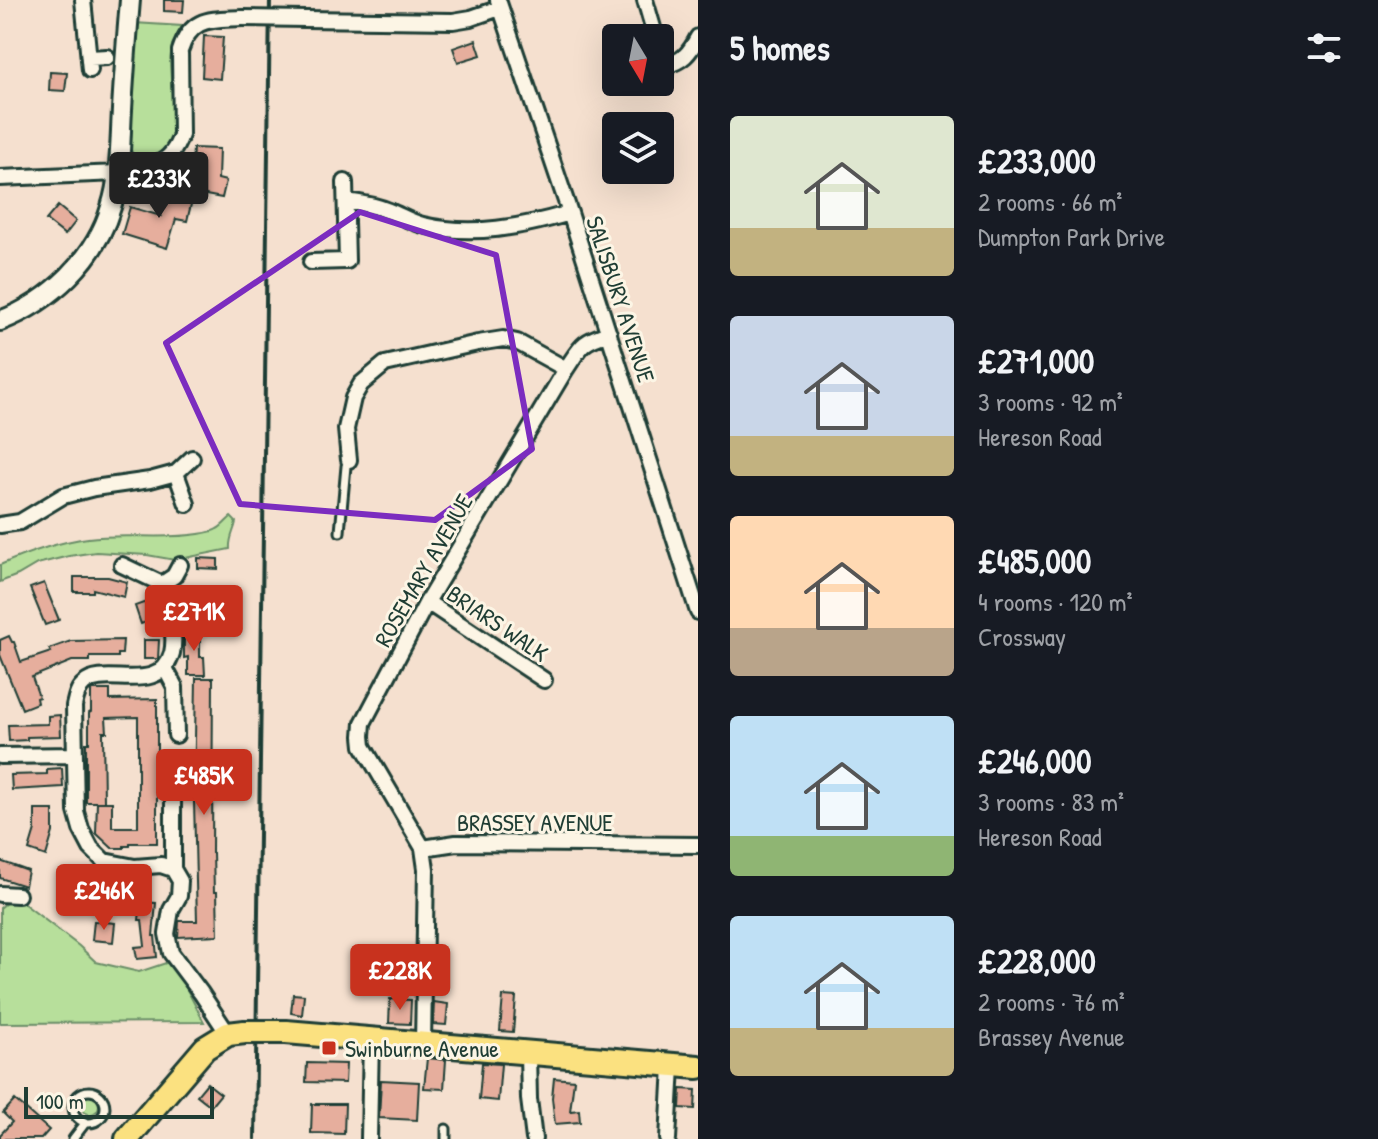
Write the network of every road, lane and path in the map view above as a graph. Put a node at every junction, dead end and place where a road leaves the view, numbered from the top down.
1 (83, 0) edge
2 (130, 0) edge
3 (645, 0) edge
4 (499, 4) edge
5 (652, 24) edge
6 (698, 37) edge
7 (107, 57) dead end
8 (674, 66) edge
9 (119, 169) junction
10 (0, 178) edge
11 (345, 182) dead end
12 (346, 201) junction
13 (570, 213) junction
14 (311, 262) dead end
15 (0, 321) edge
16 (609, 333) junction
17 (566, 369) junction
18 (192, 458) dead end
19 (349, 460) joint
20 (176, 473) junction
21 (187, 504) dead end
22 (0, 525) edge
23 (340, 532) dead end
24 (122, 565) dead end
25 (180, 565) dead end
26 (162, 584) junction
27 (427, 602) junction
28 (698, 612) edge
29 (165, 668) junction
30 (544, 680) dead end
31 (176, 735) dead end
32 (75, 755) junction
33 (0, 756) edge
34 (173, 799) dead end
35 (698, 845) edge
36 (423, 848) junction
37 (173, 869) junction
38 (0, 894) edge
39 (18, 895) dead end
40 (236, 1033) junction
41 (371, 1039) junction
42 (423, 1043) junction
43 (528, 1053) junction
44 (672, 1066) junction
45 (698, 1067) edge
46 (86, 1122) junction
47 (446, 1129) dead end
48 (73, 1139) edge
49 (127, 1139) edge
50 (369, 1139) edge
51 (446, 1139) edge
52 (534, 1139) edge
53 (668, 1139) edge

1 - 7 street
2 - 9 street
3 - 5 street
4 - 9 street, bridge
4 - 13 street, SALISBURY AVENUE
6 - 8 street
9 - 10 street
9 - 15 street
11 - 12 street
12 - 13 street
12 - 14 street
13 - 16 street, SALISBURY AVENUE
16 - 17 street, ROSEMARY AVENUE
16 - 28 street, SALISBURY AVENUE
17 - 19 street
17 - 27 street, ROSEMARY AVENUE
18 - 20 street
19 - 23 lane
20 - 21 street
20 - 22 street
24 - 26 street
25 - 26 street
26 - 29 street
27 - 30 street, BRIARS WALK
27 - 36 street, ROSEMARY AVENUE
29 - 31 street
29 - 32 street
32 - 33 street
32 - 37 street
34 - 37 street
35 - 36 street, BRASSEY AVENUE
36 - 42 street
37 - 40 street
38 - 39 street
40 - 41 main road, bridge
40 - 49 main road
41 - 42 main road
41 - 50 street
42 - 43 main road
43 - 44 main road
43 - 52 street
44 - 45 main road
44 - 53 street
46 - 46 lane
46 - 48 lane
47 - 51 lane

